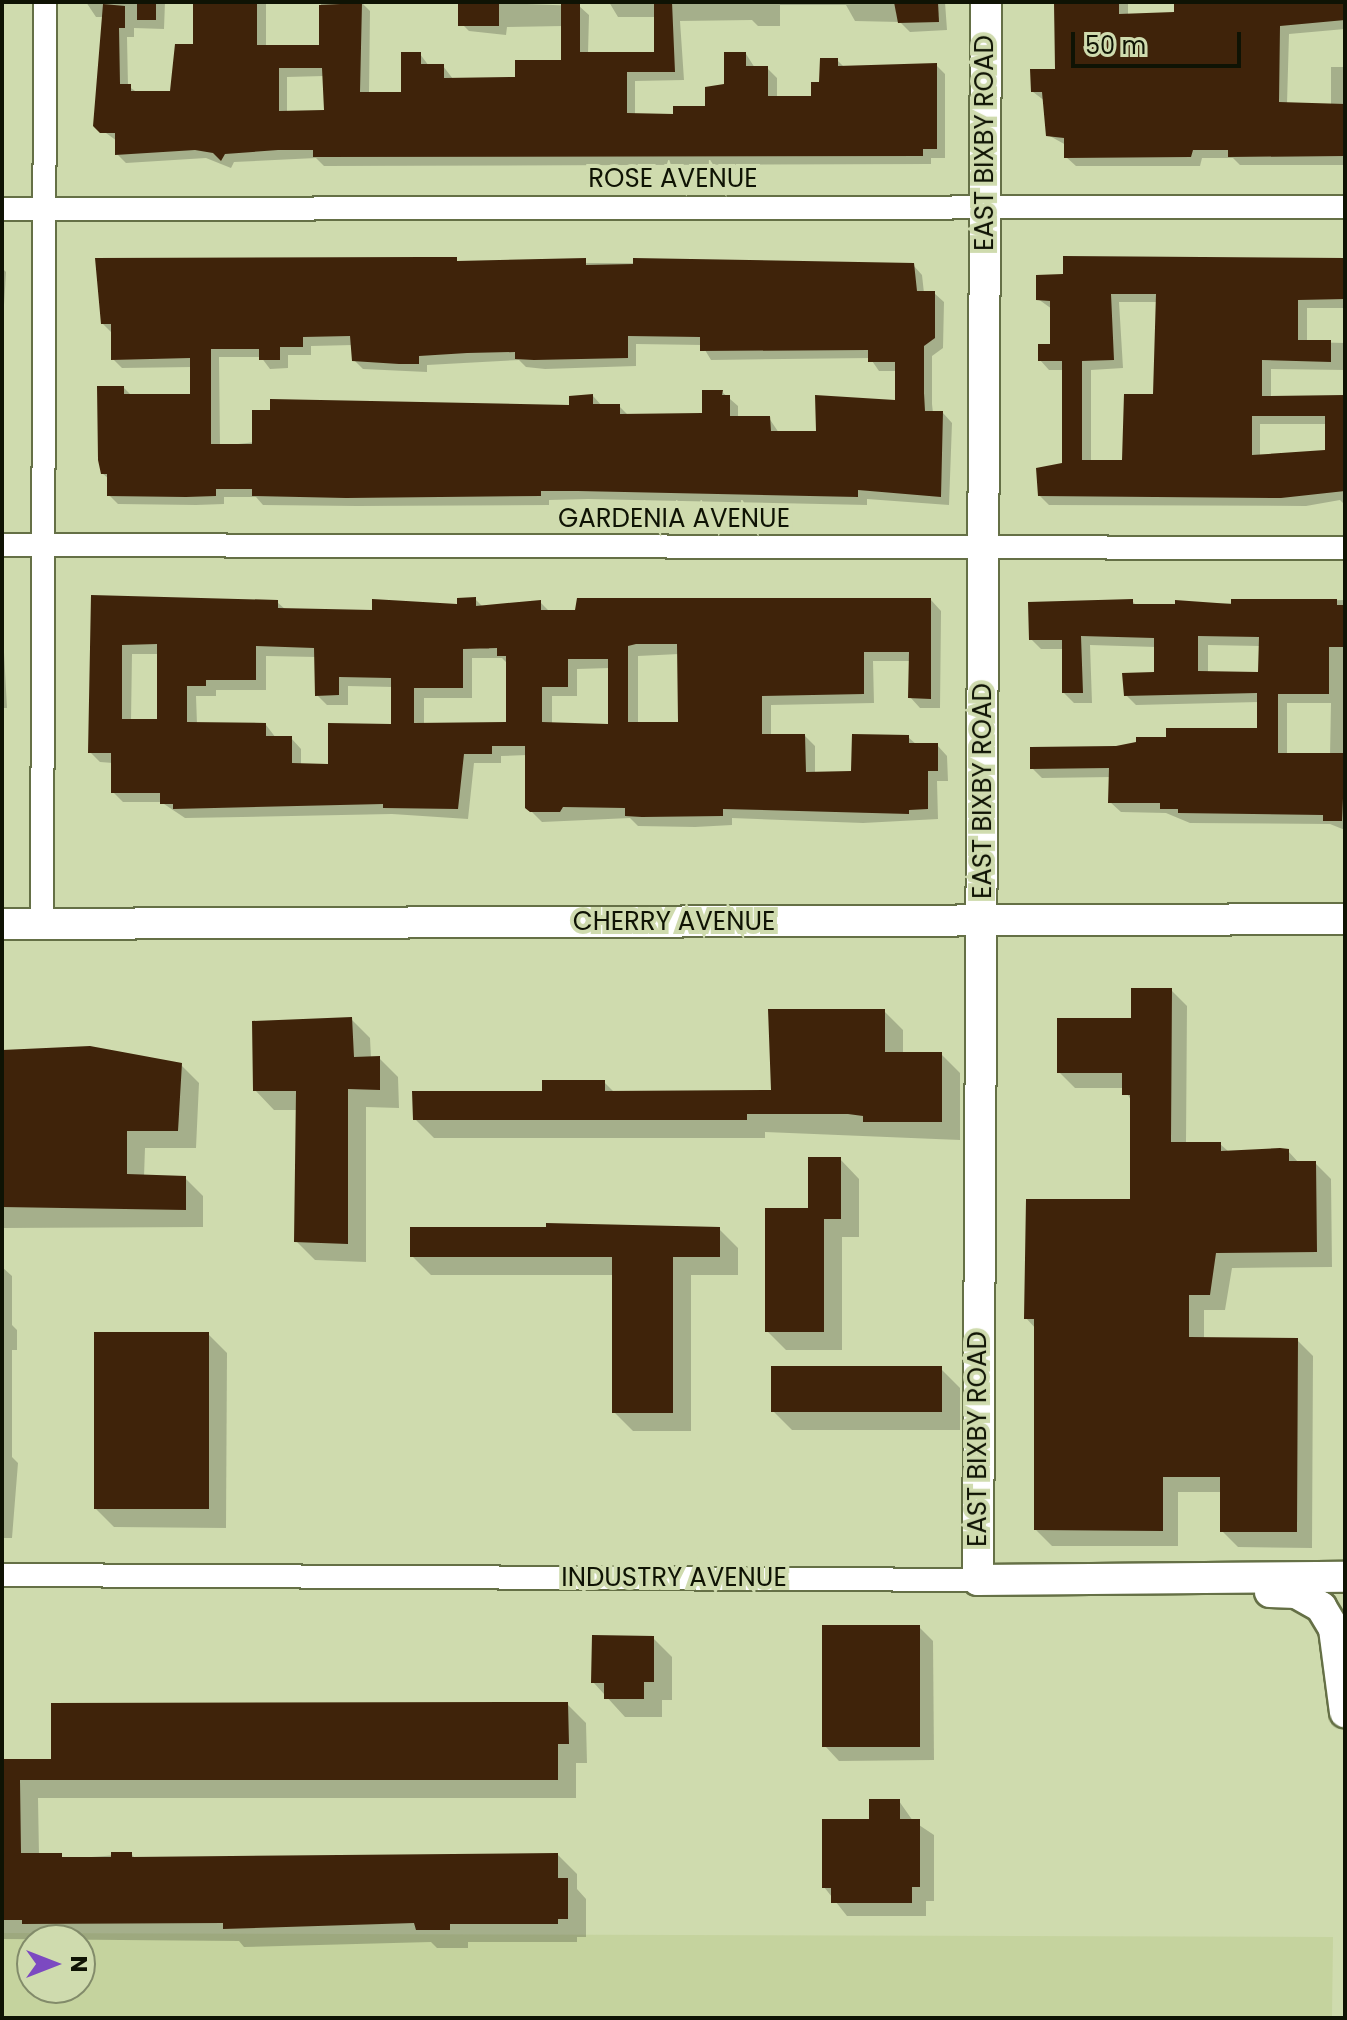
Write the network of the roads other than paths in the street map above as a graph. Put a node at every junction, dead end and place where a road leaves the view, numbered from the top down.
1 (45, 2) edge
2 (986, 2) edge
3 (985, 206) junction
4 (1345, 207) edge
5 (2, 209) edge
6 (47, 209) junction
7 (42, 544) junction
8 (2, 545) edge
9 (984, 548) junction
10 (1345, 548) edge
11 (983, 918) junction
12 (1345, 919) edge
13 (2, 924) edge
14 (42, 925) junction
15 (2, 1575) edge
16 (1345, 1577) edge
17 (1173, 1578) junction
18 (978, 1580) junction
19 (1345, 1712) edge

1 - 6 street
2 - 3 street, EAST BIXBY ROAD
3 - 4 street, ROSE AVENUE
3 - 6 street, ROSE AVENUE
3 - 9 street, EAST BIXBY ROAD
5 - 6 street, ROSE AVENUE
6 - 7 street
7 - 8 street, GARDENIA AVENUE
7 - 9 street, GARDENIA AVENUE
7 - 14 street
9 - 10 street, GARDENIA AVENUE
9 - 11 street, EAST BIXBY ROAD
11 - 12 street, CHERRY AVENUE
11 - 14 street, CHERRY AVENUE
11 - 18 street, EAST BIXBY ROAD
13 - 14 street, CHERRY AVENUE
15 - 18 street, INDUSTRY AVENUE
16 - 17 street, INDUSTRY AVENUE
17 - 18 street, INDUSTRY AVENUE
17 - 19 street

